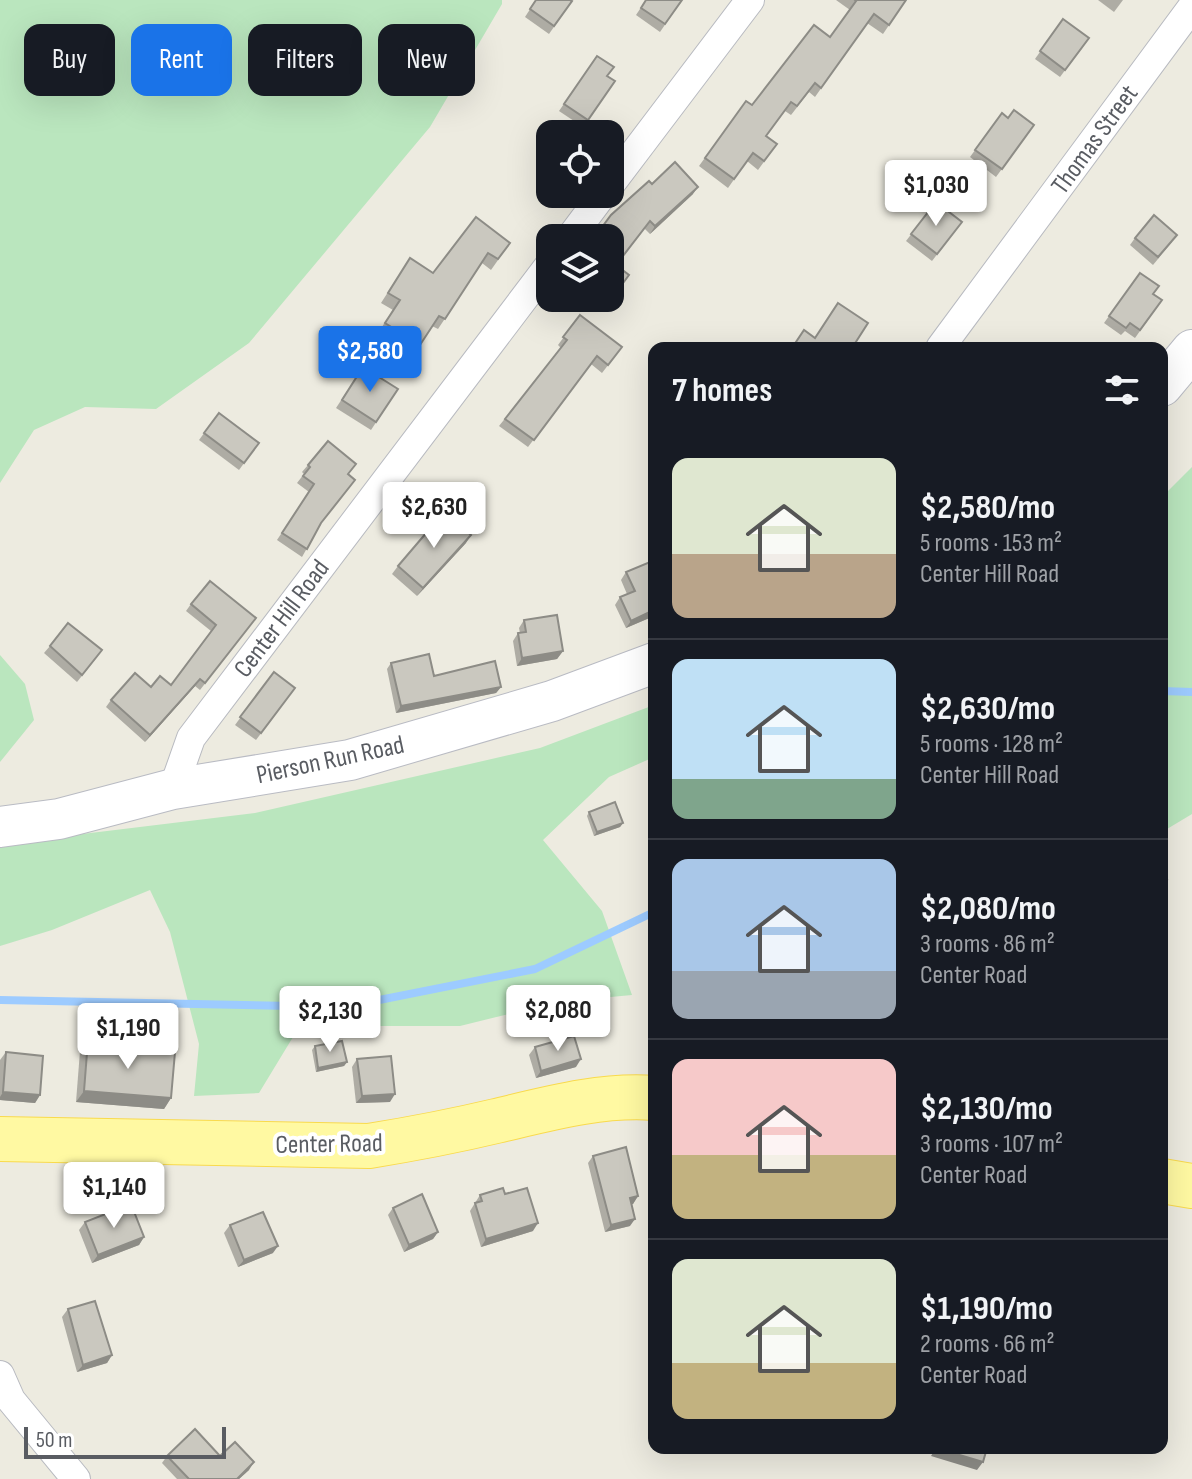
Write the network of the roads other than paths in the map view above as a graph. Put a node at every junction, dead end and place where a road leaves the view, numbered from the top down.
1 (750, 0) edge
2 (1192, 7) edge
3 (624, 166) edge
4 (536, 282) edge
5 (944, 342) edge
6 (1192, 350) edge
7 (1168, 379) edge
8 (648, 665) edge
9 (173, 789) junction
10 (0, 827) edge
11 (648, 1097) edge
12 (0, 1139) edge
13 (1168, 1182) edge
14 (1192, 1186) edge
15 (0, 1375) edge
16 (76, 1479) edge

1 - 3 street
2 - 5 street, Thomas Street
4 - 9 street, Center Hill Road
6 - 7 street
8 - 9 street, Pierson Run Road
9 - 10 street, Pierson Run Road
11 - 12 main road, Center Road
13 - 14 main road
15 - 16 street

